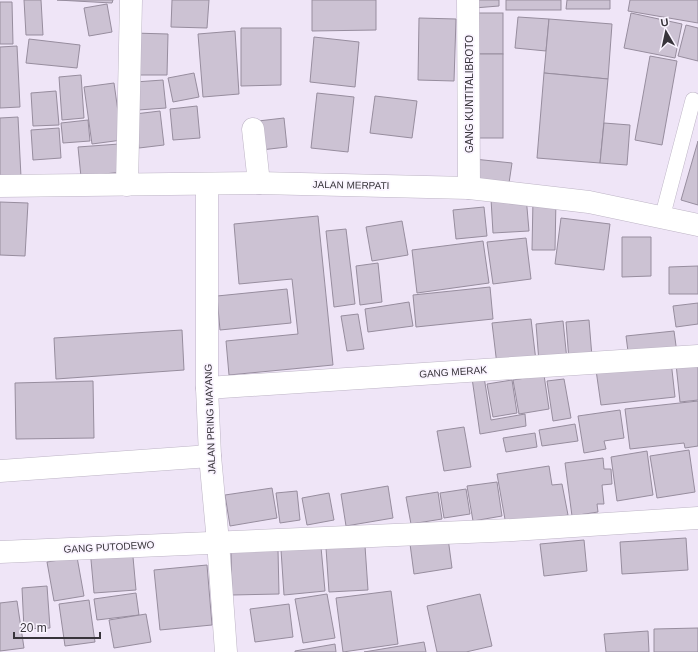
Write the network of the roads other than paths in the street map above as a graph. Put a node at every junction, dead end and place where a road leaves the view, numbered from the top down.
1 (132, 0) edge
2 (468, 0) edge
3 (693, 100) dead end
4 (253, 129) dead end
5 (259, 183) junction
6 (206, 185) junction
7 (0, 186) edge
8 (127, 186) junction
9 (469, 188) junction
10 (662, 218) junction
11 (698, 225) edge
12 (698, 356) edge
13 (207, 388) junction
14 (210, 456) junction
15 (0, 471) edge
16 (698, 518) edge
17 (218, 542) junction
18 (0, 552) edge
19 (226, 652) edge

1 - 8 street
2 - 9 street, GANG KUNTITALIBROTO
3 - 10 lane
4 - 5 street
5 - 6 street, JALAN MERPATI
5 - 9 street, JALAN MERPATI
6 - 8 street, JALAN MERPATI
6 - 13 street, JALAN PRING MAYANG
7 - 8 street, JALAN MERPATI
9 - 10 street, JALAN MERPATI
10 - 11 street, JALAN MERPATI
12 - 13 street, GANG MERAK
13 - 14 street, JALAN PRING MAYANG
14 - 15 street
14 - 17 street, JALAN PRING MAYANG
16 - 17 street, GANG PUTODEWO
17 - 18 street, GANG PUTODEWO
17 - 19 street, JALAN PRING MAYANG

